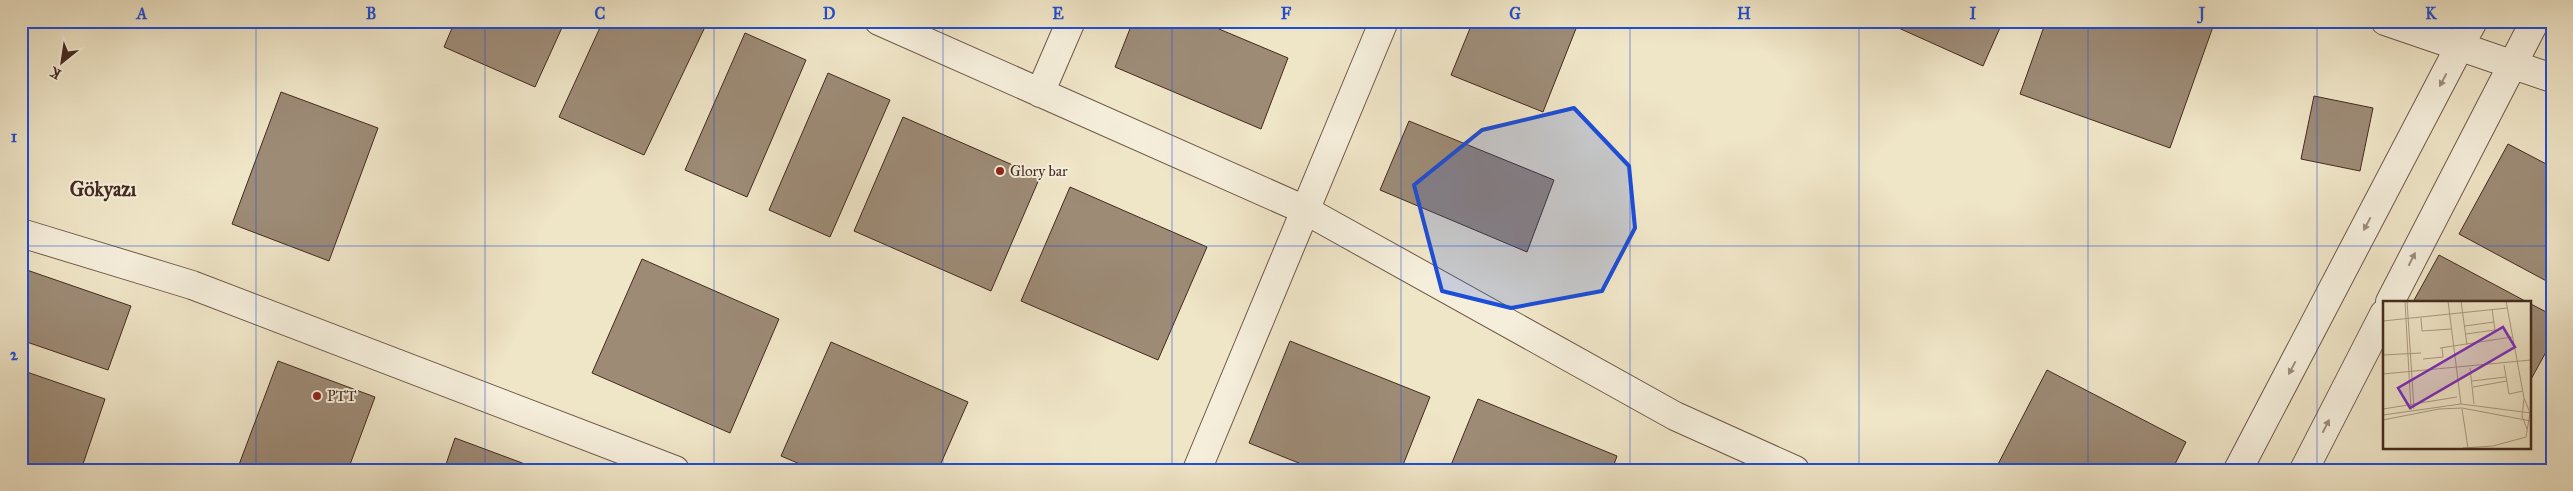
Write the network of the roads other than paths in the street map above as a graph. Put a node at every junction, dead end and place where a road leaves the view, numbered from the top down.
1 (878, 21) edge
2 (1071, 21) edge
3 (1384, 21) edge
4 (2385, 21) edge
5 (2473, 21) edge
6 (2535, 21) edge
7 (2460, 46) junction
8 (2512, 65) junction
9 (2552, 78) edge
10 (1040, 93) junction
11 (1305, 210) junction
12 (21, 233) edge
13 (2391, 301) edge
14 (2383, 316) edge
15 (675, 470) edge
16 (1197, 470) edge
17 (1795, 470) edge
18 (2238, 470) edge
19 (2304, 470) edge

1 - 10 street
2 - 10 street
3 - 11 street
4 - 7 street
5 - 7 street
6 - 8 street
7 - 8 street
7 -> 18 street
8 - 9 street
13 -> 8 street
10 - 11 street
11 - 16 street
11 - 17 street
12 - 15 street
19 -> 14 street

